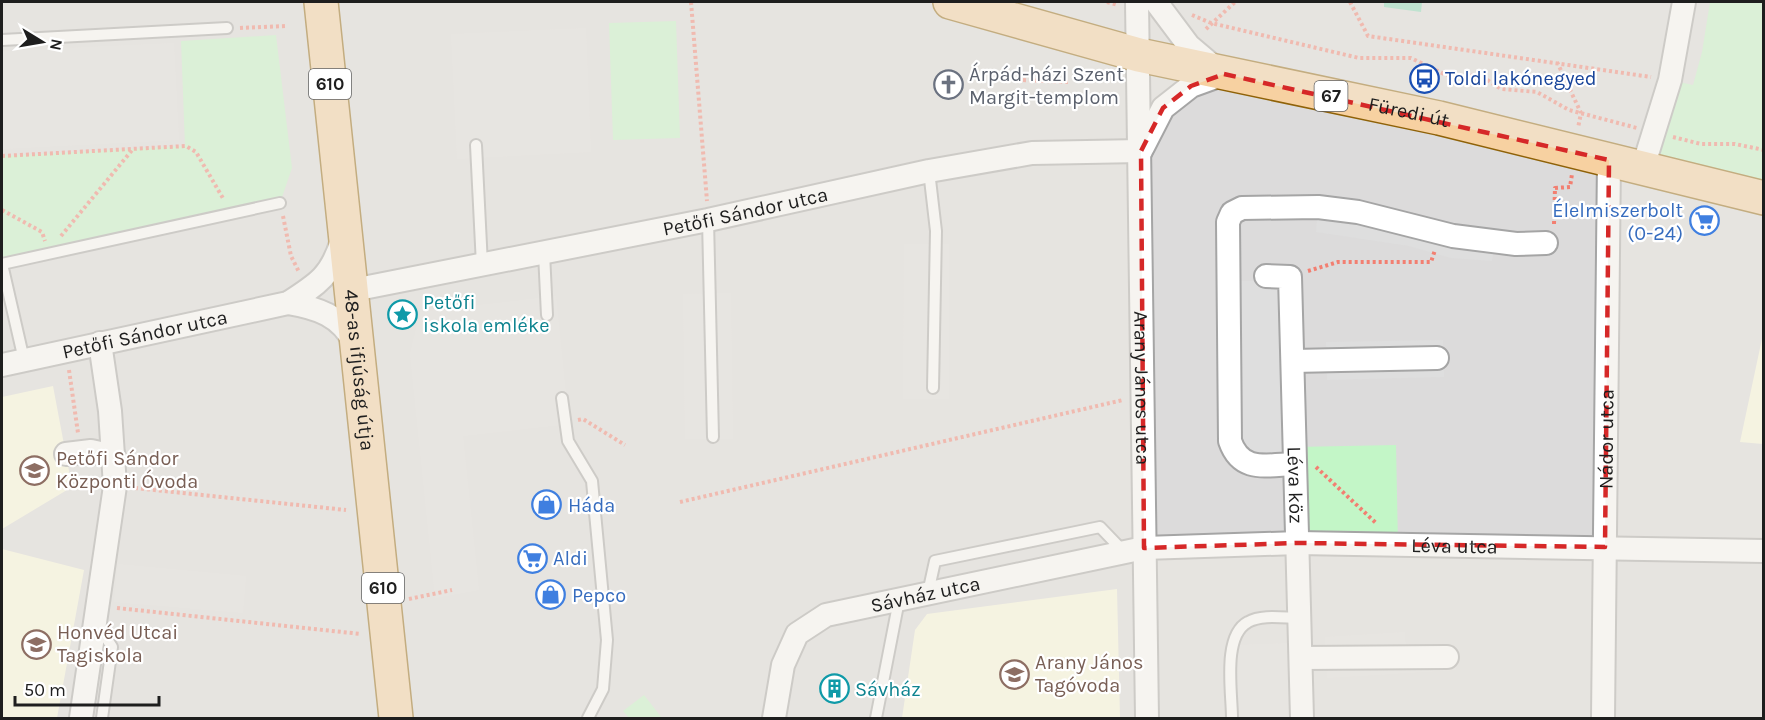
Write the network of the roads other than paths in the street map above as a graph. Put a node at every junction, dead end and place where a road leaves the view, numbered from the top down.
1 (950, 2) edge
2 (1137, 2) edge
3 (1156, 2) edge
4 (1684, 2) edge
5 (323, 7) edge
6 (227, 28) road end
7 (2, 40) edge
8 (1139, 55) junction
9 (1224, 74) junction
10 (476, 145) dead end
11 (1141, 151) junction
12 (1609, 160) junction
13 (1643, 167) junction
14 (929, 171) junction
15 (1764, 198) edge
16 (280, 203) road end
17 (708, 220) junction
18 (345, 231) junction
19 (1550, 238) road end
20 (544, 253) junction
21 (2, 264) edge
22 (482, 265) junction
23 (1266, 276) dead end
24 (353, 290) junction
25 (288, 303) junction
26 (547, 315) dead end
27 (100, 343) junction
28 (360, 355) junction
29 (1437, 358) dead end
30 (24, 360) junction
31 (1293, 361) junction
32 (2, 365) edge
33 (933, 388) dead end
34 (562, 398) dead end
35 (713, 437) dead end
36 (73, 453) road end
37 (1295, 455) junction
38 (114, 456) junction
39 (1298, 543) junction
40 (1605, 548) junction
41 (1134, 550) junction
42 (1764, 551) edge
43 (928, 593) junction
44 (899, 600) junction
45 (97, 614) junction
46 (1299, 618) junction
47 (1447, 657) dead end
48 (1301, 658) junction
49 (81, 718) edge
50 (102, 718) edge
51 (396, 718) edge
52 (588, 718) edge
53 (774, 718) edge
54 (876, 718) edge
55 (1148, 718) edge
56 (1232, 718) edge
57 (1302, 718) edge
58 (1603, 718) edge

1 - 8 main road, Füredi út / 67
2 - 8 street, Arany János utca
3 - 9 street
4 - 13 street
5 - 18 main road, 48-as ifjúság útja / 610
6 - 7 lane
8 - 9 main road, Füredi út / 67
8 - 11 street, Arany János utca
9 - 11 street
9 - 12 main road, Füredi út / 67
10 - 22 lane
11 - 14 street, Petőfi Sándor utca
11 - 41 street, Arany János utca
12 - 13 main road, Füredi út / 67
12 - 40 street, Nádor utca
13 - 15 main road, Füredi út / 67
14 - 17 street, Petőfi Sándor utca
14 - 33 lane
16 - 21 lane
17 - 20 street, Petőfi Sándor utca
17 - 35 lane
18 - 24 main road, 48-as ifjúság útja / 610
18 - 25 street
19 - 37 street
20 - 22 street, Petőfi Sándor utca
20 - 26 lane
21 - 30 lane
22 - 24 street, Petőfi Sándor utca
23 - 31 street, Léva köz
24 - 28 main road, 48-as ifjúság útja / 610
25 - 27 street, Petőfi Sándor utca
25 - 28 street
27 - 30 street, Petőfi Sándor utca
27 - 38 street
28 - 51 main road, 48-as ifjúság útja / 610
29 - 31 street
30 - 32 street, Petőfi Sándor utca
31 - 37 street, Léva köz
34 - 52 lane
36 - 38 street
37 - 39 street, Léva köz
38 - 45 street
39 - 40 street, Léva utca
39 - 41 street, Léva utca
39 - 46 street, Léva köz
40 - 42 street, Léva utca
40 - 58 street, Nádor utca
41 - 43 street, Sávház utca
41 - 43 lane
41 - 55 street, Arany János utca
43 - 44 street, Sávház utca
44 - 53 street, Sávház utca
44 - 54 lane
45 - 49 street
45 - 50 lane
46 - 48 street, Léva köz
46 - 56 lane
47 - 48 street
48 - 57 street, Léva köz

